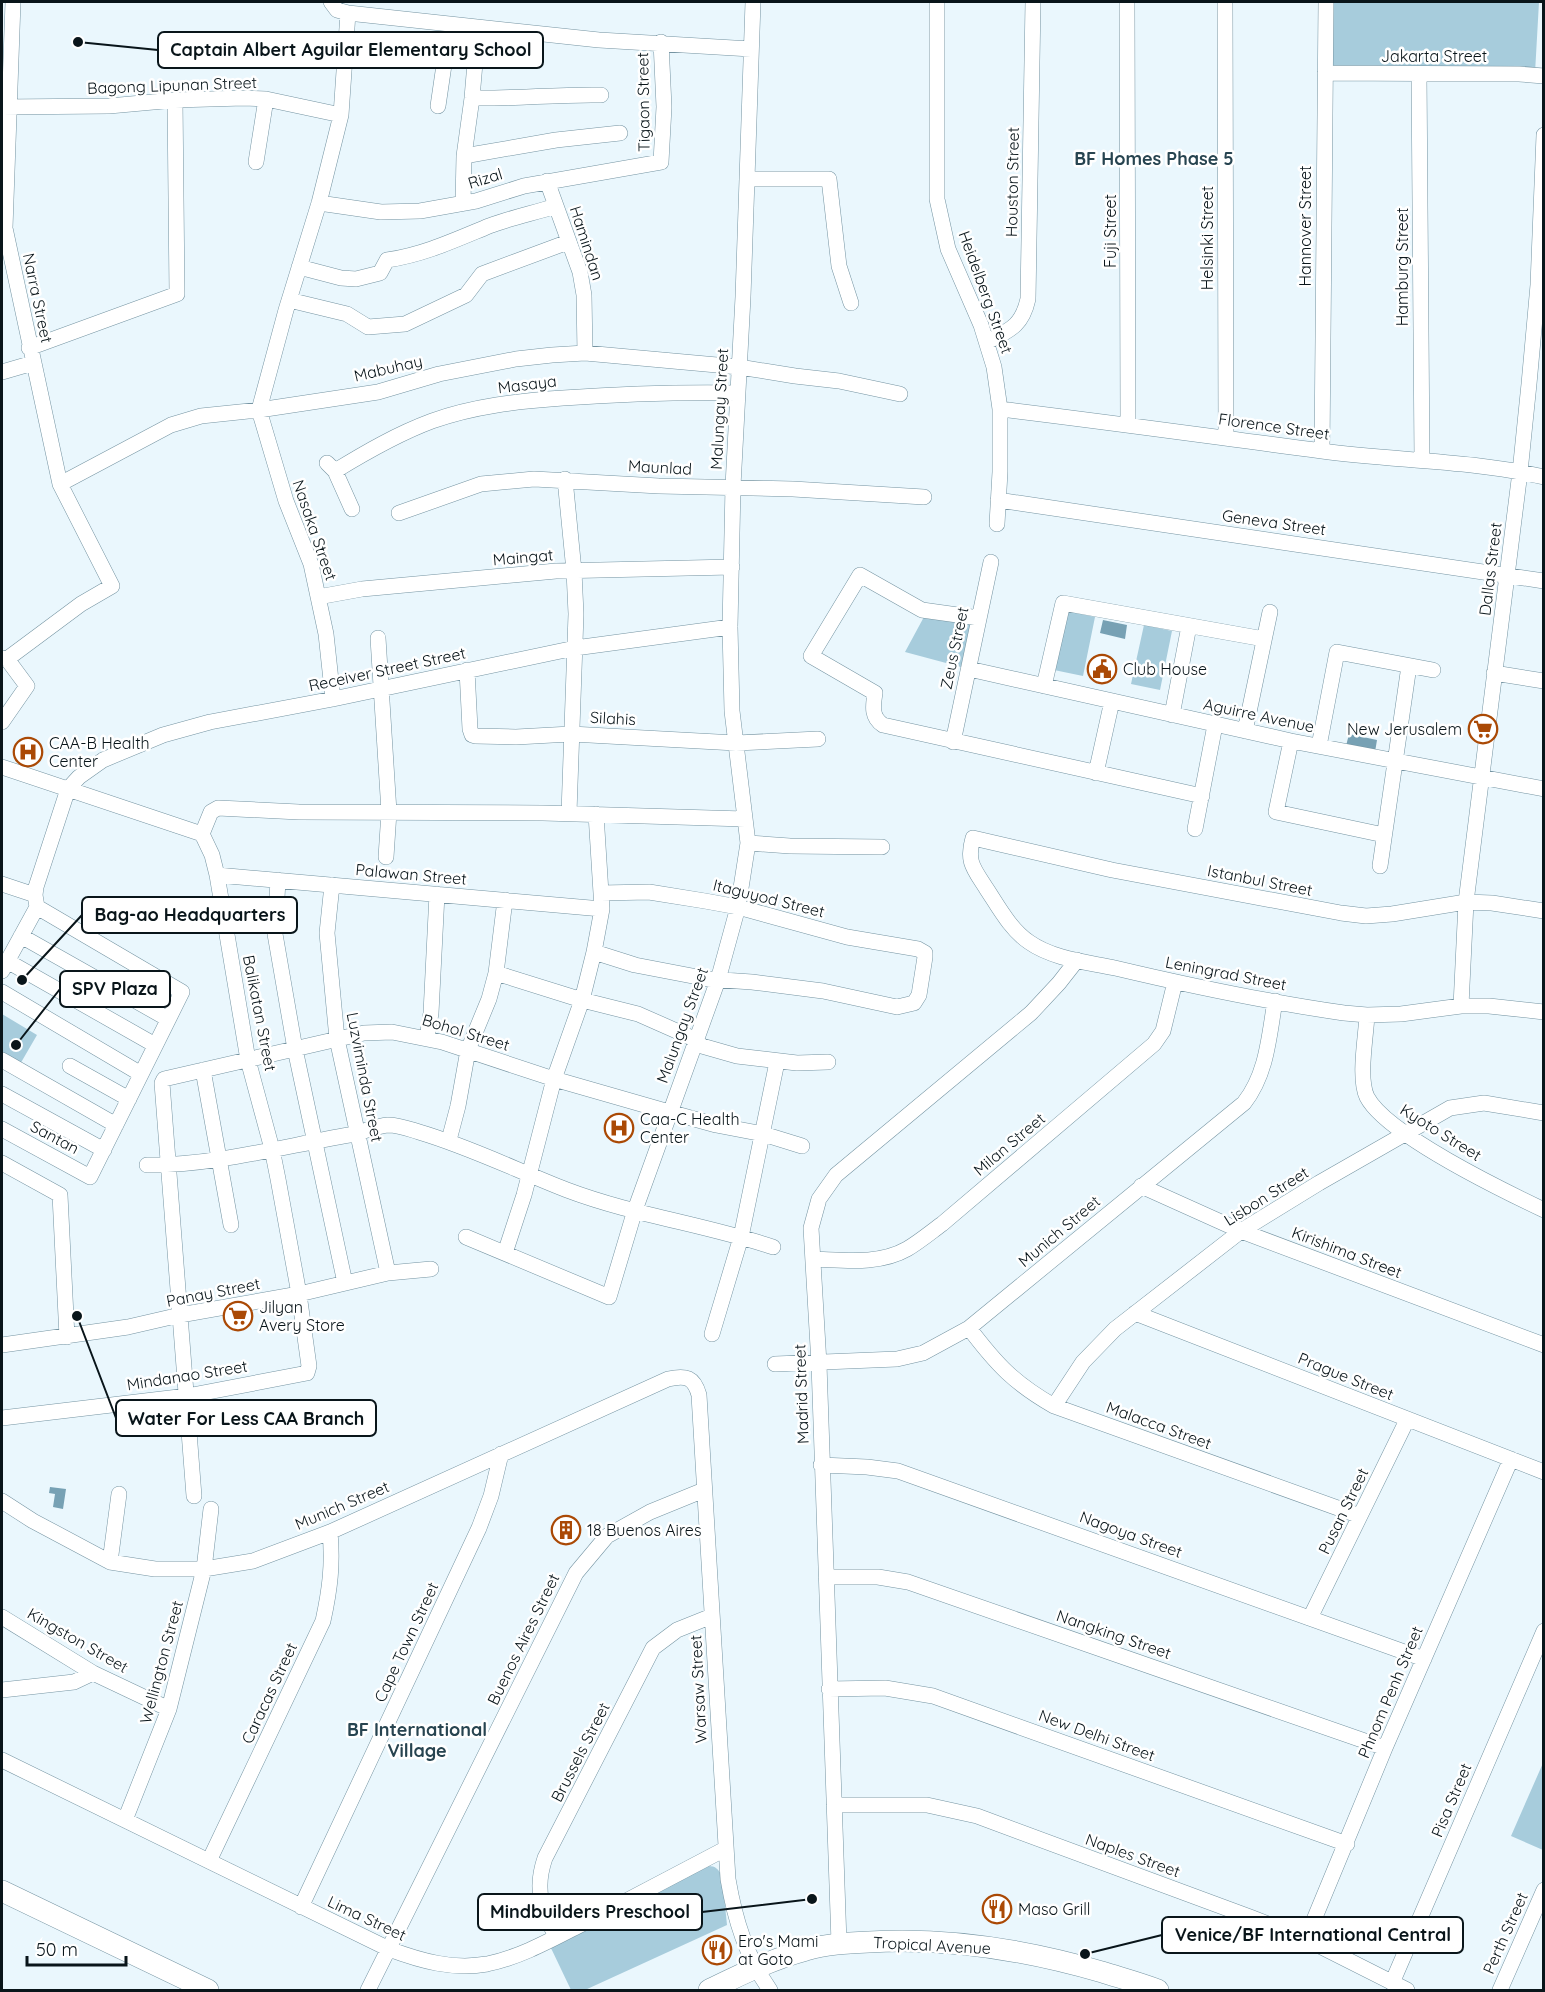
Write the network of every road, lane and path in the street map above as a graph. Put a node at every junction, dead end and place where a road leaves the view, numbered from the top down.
1 (13, 2) edge
2 (331, 2) edge
3 (753, 2) edge
4 (937, 2) edge
5 (1032, 2) edge
6 (1127, 2) edge
7 (1225, 2) edge
8 (1326, 2) edge
9 (348, 13) junction
10 (7, 20) edge
11 (444, 24) junction
12 (478, 28) junction
13 (661, 42) junction
14 (751, 49) junction
15 (1325, 73) junction
16 (1419, 74) junction
17 (1544, 76) edge
18 (601, 95) dead end
19 (472, 98) junction
20 (266, 99) junction
21 (175, 100) junction
22 (438, 106) dead end
23 (6, 107) edge
24 (341, 115) junction
25 (621, 133) dead end
26 (1544, 135) edge
27 (4, 152) edge
28 (464, 156) junction
29 (256, 162) dead end
30 (661, 162) joint
31 (747, 179) junction
32 (547, 181) junction
33 (1542, 181) edge
34 (319, 203) junction
35 (463, 203) junction
36 (556, 206) junction
37 (3, 228) edge
38 (568, 242) junction
39 (299, 267) junction
40 (1541, 286) edge
41 (289, 300) junction
42 (851, 303) dead end
43 (987, 342) junction
44 (29, 348) junction
45 (585, 353) junction
46 (33, 363) junction
47 (739, 367) junction
48 (2, 372) edge
49 (1536, 385) edge
50 (737, 393) junction
51 (900, 394) dead end
52 (1000, 409) junction
53 (259, 410) junction
54 (1128, 424) junction
55 (1226, 438) junction
56 (1323, 451) junction
57 (1422, 460) junction
58 (1520, 472) junction
59 (1544, 477) edge
60 (565, 479) junction
61 (60, 484) junction
62 (733, 486) junction
63 (924, 497) dead end
64 (998, 500) junction
65 (352, 509) dead end
66 (399, 513) dead end
67 (997, 524) dead end
68 (991, 562) dead end
69 (732, 567) junction
70 (574, 571) junction
71 (1507, 574) junction
72 (1544, 581) edge
73 (318, 597) junction
74 (1270, 612) dead end
75 (979, 618) junction
76 (1189, 626) junction
77 (730, 627) junction
78 (378, 638) dead end
79 (1264, 639) junction
80 (575, 648) junction
81 (4, 658) edge
82 (1409, 666) junction
83 (969, 669) junction
84 (467, 670) junction
85 (1433, 670) dead end
86 (1494, 673) junction
87 (1544, 681) edge
88 (1044, 686) junction
89 (382, 688) junction
90 (333, 699) junction
91 (1112, 701) junction
92 (1172, 715) junction
93 (2, 722) edge
94 (1215, 725) junction
95 (1245, 731) junction
96 (571, 734) junction
97 (818, 739) dead end
98 (1291, 741) junction
99 (953, 742) junction
100 (735, 743) junction
101 (1319, 746) junction
102 (1395, 761) junction
103 (2, 766) edge
104 (1096, 773) junction
105 (1481, 777) junction
106 (68, 789) junction
107 (1544, 789) edge
108 (1202, 796) junction
109 (389, 812) junction
110 (569, 813) junction
111 (596, 814) junction
112 (745, 819) junction
113 (1195, 829) dead end
114 (202, 834) junction
115 (1384, 835) junction
116 (973, 838) joint
117 (748, 843) junction
118 (882, 847) dead end
119 (386, 857) dead end
120 (1380, 866) dead end
121 (217, 875) junction
122 (278, 880) junction
123 (2, 884) edge
124 (332, 885) junction
125 (437, 894) junction
126 (505, 900) junction
127 (36, 901) junction
128 (601, 901) junction
129 (1466, 902) junction
130 (738, 907) junction
131 (1544, 911) edge
132 (21, 936) junction
133 (594, 952) junction
134 (1077, 960) junction
135 (4, 966) edge
136 (496, 973) junction
137 (718, 980) junction
138 (1175, 982) junction
139 (2, 992) edge
140 (582, 1000) junction
141 (1275, 1001) junction
142 (1461, 1006) junction
143 (1544, 1011) edge
144 (1367, 1015) junction
145 (168, 1019) junction
146 (427, 1038) junction
147 (337, 1039) junction
148 (696, 1040) junction
149 (155, 1045) junction
150 (295, 1049) junction
151 (468, 1050) junction
152 (2, 1060) edge
153 (248, 1060) junction
154 (777, 1062) junction
155 (828, 1062) dead end
156 (70, 1065) dead end
157 (203, 1070) junction
158 (141, 1074) junction
159 (554, 1079) junction
160 (2, 1094) edge
161 (129, 1099) junction
162 (669, 1112) junction
163 (1544, 1113) edge
164 (116, 1125) junction
165 (2, 1129) edge
166 (1404, 1133) junction
167 (357, 1134) junction
168 (763, 1134) junction
169 (449, 1140) junction
170 (316, 1141) junction
171 (801, 1146) dead end
172 (272, 1149) junction
173 (104, 1150) junction
174 (219, 1159) junction
175 (2, 1163) edge
176 (147, 1165) dead end
177 (169, 1165) junction
178 (530, 1174) junction
179 (1141, 1186) junction
180 (635, 1210) junction
181 (1544, 1210) edge
182 (231, 1225) dead end
183 (1241, 1231) junction
184 (741, 1236) junction
185 (466, 1237) dead end
186 (773, 1247) dead end
187 (505, 1253) junction
188 (813, 1259) junction
189 (431, 1269) dead end
190 (388, 1273) junction
191 (345, 1283) junction
192 (299, 1294) junction
193 (1136, 1313) junction
194 (180, 1315) junction
195 (969, 1328) junction
196 (712, 1334) dead end
197 (67, 1337) junction
198 (2, 1345) edge
199 (1544, 1345) edge
200 (775, 1364) dead end
201 (819, 1364) junction
202 (307, 1373) joint
203 (691, 1380) joint
204 (187, 1396) junction
205 (1054, 1406) junction
206 (2, 1418) edge
207 (1407, 1420) junction
208 (501, 1454) junction
209 (1511, 1459) junction
210 (821, 1465) junction
211 (1544, 1472) edge
212 (704, 1490) junction
213 (119, 1494) dead end
214 (194, 1496) dead end
215 (2, 1501) edge
216 (211, 1509) dead end
217 (1360, 1516) junction
218 (330, 1532) junction
219 (110, 1562) junction
220 (204, 1569) junction
221 (826, 1577) junction
222 (712, 1616) junction
223 (2, 1617) edge
224 (1310, 1618) junction
225 (1544, 1631) edge
226 (1424, 1659) junction
227 (93, 1673) junction
228 (829, 1689) junction
229 (2, 1690) edge
230 (169, 1709) junction
231 (1385, 1748) junction
232 (2, 1760) edge
233 (834, 1805) junction
234 (125, 1820) junction
235 (1347, 1844) junction
236 (725, 1849) junction
237 (209, 1861) junction
238 (1544, 1890) edge
239 (2, 1891) edge
240 (301, 1907) junction
241 (556, 1937) junction
242 (1306, 1940) junction
243 (839, 1943) junction
244 (389, 1949) junction
245 (756, 1968) junction
246 (1392, 1983) junction
247 (1151, 1989) edge
248 (208, 1990) edge
249 (368, 1990) edge
250 (710, 1990) edge
251 (770, 1990) edge
252 (1407, 1990) edge
253 (1500, 1990) edge

1 - 10 street, Narra Street
2 - 9 street
3 - 14 street, Malungay Street
4 - 43 street, Heidelberg Street
5 - 43 street, Houston Street
6 - 54 street, Fuji Street
7 - 55 street, Helsinki Street
8 - 15 street, Hannover Street
9 - 11 street
9 - 24 street
10 - 23 street, Narra Street
11 - 12 street
11 - 22 street
12 - 13 street
12 - 19 street
13 - 14 street
13 - 30 street, Tigaon Street
14 - 31 street, Malungay Street
15 - 16 street, Jakarta Street
15 - 56 street, Hannover Street
16 - 17 street, Jakarta Street
16 - 57 street, Hamburg Street
18 - 19 street
19 - 28 street
20 - 21 street, Bagong Lipunan Street
20 - 24 street, Bagong Lipunan Street
20 - 29 street
21 - 23 street, Bagong Lipunan Street
21 - 44 street
23 - 27 street, Narra Street
24 - 34 street
25 - 28 street
26 - 33 street, Dallas Street
27 - 37 street, Narra Street
28 - 35 street
30 - 32 street, Rizal
31 - 42 street
31 - 47 street, Malungay Street
32 - 35 street, Rizal
32 - 36 street, Hamindan
33 - 40 street, Dallas Street
34 - 35 street, Rizal
34 - 39 street
36 - 38 street, Hamindan
36 - 39 street
37 - 44 street, Narra Street
38 - 41 street
38 - 45 street, Hamindan
39 - 41 street
40 - 49 street, Dallas Street
41 - 53 street
43 - 52 street, Heidelberg Street
44 - 46 street, Narra Street
45 - 47 street, Mabuhay
45 - 53 street, Mabuhay
46 - 48 street
46 - 61 street, Narra Street
47 - 50 street, Malungay Street
47 - 51 street, Mabuhay
49 - 58 street, Dallas Street
50 - 62 street, Malungay Street
50 - 65 street, Masaya
52 - 54 street, Florence Street
52 - 64 street, Heidelberg Street
53 - 61 street, Mabuhay
53 - 73 street, Nasaka Street
54 - 55 street, Florence Street
55 - 56 street, Florence Street
56 - 57 street, Florence Street
57 - 58 street, Florence Street
58 - 59 street, Florence Street
58 - 71 street, Dallas Street
60 - 62 street, Maunlad
60 - 66 street, Maunlad
60 - 70 street
61 - 81 street, Narra Street
62 - 63 street, Maunlad
62 - 69 street, Malungay Street
64 - 67 street, Heidelberg Street
64 - 71 street, Geneva Street
68 - 75 street, Zeus Street
69 - 70 street, Maingat
69 - 77 street, Malungay Street
70 - 73 street, Maingat
70 - 80 street
71 - 72 street, Geneva Street
71 - 86 street, Dallas Street
73 - 90 street, Nasaka Street
74 - 79 street
75 - 83 street, Zeus Street
75 - 99 street
76 - 79 street
76 - 88 street
76 - 92 street
77 - 80 street, Receiver Street Street
77 - 100 street, Malungay Street
78 - 89 street
79 - 95 street
80 - 84 street, Receiver Street Street
80 - 96 street
81 - 93 street
82 - 85 street
82 - 101 street
82 - 102 street
83 - 88 street, Aguirre Avenue
83 - 99 street, Zeus Street
84 - 89 street, Receiver Street Street
84 - 96 street, Silahis
86 - 87 street
86 - 105 street, Dallas Street
88 - 91 street, Aguirre Avenue
89 - 90 street, Receiver Street Street
89 - 109 street
90 - 106 street, Receiver Street Street
91 - 92 street, Aguirre Avenue
91 - 104 street
92 - 94 street, Aguirre Avenue
94 - 95 street, Aguirre Avenue
94 - 108 street
95 - 98 street, Aguirre Avenue
96 - 100 street, Silahis
96 - 110 street
97 - 100 street, Silahis
98 - 101 street, Aguirre Avenue
98 - 115 street
99 - 104 street
100 - 112 street, Malungay Street
101 - 102 street, Aguirre Avenue
102 - 105 street, Aguirre Avenue
102 - 115 street
103 - 106 street
104 - 108 street
105 - 107 street, Aguirre Avenue
105 - 129 street, Dallas Street
106 - 114 street
106 - 127 street
108 - 113 street
109 - 110 street
109 - 114 street
109 - 119 street
110 - 111 street
111 - 112 street
111 - 128 street
112 - 117 street, Malungay Street
114 - 121 street, Balikatan Street
115 - 120 street
116 - 129 street, Istanbul Street
116 - 134 street, Leningrad Street
117 - 118 street
117 - 130 street, Malungay Street
121 - 122 street, Palawan Street
121 - 153 street, Balikatan Street
122 - 124 street, Palawan Street
122 - 150 street
123 - 127 street
124 - 125 street, Palawan Street
124 - 147 street, Luzviminda Street
125 - 126 street, Palawan Street
125 - 146 street
126 - 128 street, Palawan Street
126 - 136 street
127 - 132 street
127 - 145 street
128 - 130 street, Itaguyod Street
128 - 133 street
129 - 131 street, Istanbul Street
129 - 142 street, Dallas Street
130 - 137 street, Malungay Street
130 - 137 street, Itaguyod Street
132 - 135 street
132 - 145 street
133 - 137 street
133 - 140 street
134 - 138 street, Leningrad Street
134 - 188 street, Madrid Street
135 - 149 street
136 - 140 street
136 - 151 street
137 - 148 street, Malungay Street
138 - 141 street, Leningrad Street
138 - 188 street, Milan Street
139 - 158 street
140 - 148 street
140 - 159 street
141 - 144 street, Leningrad Street
141 - 179 street, Munich Street
142 - 143 street, Leningrad Street
142 - 144 street, Leningrad Street
144 - 166 street, Kyoto Street
145 - 149 street
146 - 147 street, Bohol Street
146 - 151 street, Bohol Street
147 - 150 street, Bohol Street
147 - 167 street, Luzviminda Street
148 - 154 street
148 - 162 street, Malungay Street
149 - 158 street
150 - 153 street, Bohol Street
150 - 170 street
151 - 159 street, Bohol Street
151 - 169 street
152 - 164 street
153 - 157 street, Bohol Street
153 - 172 street, Balikatan Street
154 - 155 street
154 - 168 street
156 - 161 street
157 - 174 street
157 - 177 street, Bohol Street
158 - 161 street
159 - 162 street, Bohol Street
159 - 178 street
160 - 173 street
161 - 164 street
162 - 168 street, Bohol Street
162 - 180 street, Malungay Street
163 - 166 street, Lisbon Street
164 - 173 street
165 - 173 street, Santan
166 - 181 street, Kyoto Street
166 - 183 street, Lisbon Street
167 - 169 street
167 - 170 street
167 - 190 street, Luzviminda Street
168 - 171 street, Bohol Street
168 - 184 street
169 - 178 street
170 - 172 street
170 - 191 street
172 - 174 street
172 - 192 street, Balikatan Street
174 - 177 street
174 - 182 street
175 - 197 street
176 - 177 street
177 - 194 street
178 - 180 street
178 - 187 street
179 - 183 street, Kirishima Street
179 - 195 street, Munich Street
180 - 184 street
180 - 187 street, Malungay Street
183 - 193 street, Lisbon Street
183 - 199 street, Kirishima Street
184 - 186 street
184 - 196 street
185 - 187 street, Malungay Street
188 - 201 street, Madrid Street
189 - 190 street, Panay Street
190 - 191 street, Panay Street
191 - 192 street, Panay Street
192 - 194 street, Panay Street
192 - 202 street, Balikatan Street
193 - 205 street, Lisbon Street
193 - 207 street, Prague Street
194 - 197 street, Panay Street
194 - 204 street
195 - 201 street, Munich Street
195 - 205 street, Malacca Street
197 - 198 street, Panay Street
200 - 201 street, Munich Street
201 - 210 street, Madrid Street
202 - 204 street, Mindanao Street
203 - 208 street, Munich Street
203 - 212 street, Warsaw Street
204 - 206 street, Mindanao Street
204 - 214 street
205 - 217 street, Malacca Street
207 - 209 street, Prague Street
207 - 217 street, Pusan Street
208 - 218 street, Munich Street
208 - 240 street, Cape Town Street
209 - 211 street, Prague Street
209 - 226 street, Phnom Penh Street
210 - 221 street, Madrid Street
210 - 224 street, Nagoya Street
212 - 222 street, Warsaw Street
212 - 244 street, Buenos Aires Street
213 - 219 street
215 - 219 street, Munich Street
216 - 220 street, Wellington Street
217 - 224 street, Pusan Street
218 - 220 street, Munich Street
218 - 237 street, Caracas Street
219 - 220 street, Munich Street
220 - 230 street, Wellington Street
221 - 228 street, Madrid Street
221 - 231 street, Nangking Street
222 - 236 street, Warsaw Street
222 - 241 street, Brussels Street
223 - 227 street, Kingston Street
224 - 226 street, Nagoya Street
225 - 246 street, Pisa Street
226 - 231 street, Phnom Penh Street
227 - 229 street
227 - 230 street, Kingston Street
228 - 233 street, Madrid Street
228 - 235 street, New Delhi Street
230 - 234 street, Wellington Street
231 - 235 street, Phnom Penh Street
232 - 234 street, Lima Street
233 - 242 street, Naples Street
233 - 243 street, Madrid Street
234 - 237 street, Lima Street
235 - 242 street, Phnom Penh Street
236 - 241 street, Lima Street
236 - 245 street, Warsaw Street
237 - 240 street, Lima Street
238 - 253 street, Perth Street
239 - 248 street
240 - 244 street, Lima Street
241 - 244 street, Lima Street
242 - 246 street, Naples Street
243 - 245 street, Tropical Avenue
243 - 247 street, Tropical Avenue
244 - 249 street, Buenos Aires Street
245 - 250 street, Tropical Avenue
245 - 251 street, Warsaw Street
246 - 252 street, Naples Street

